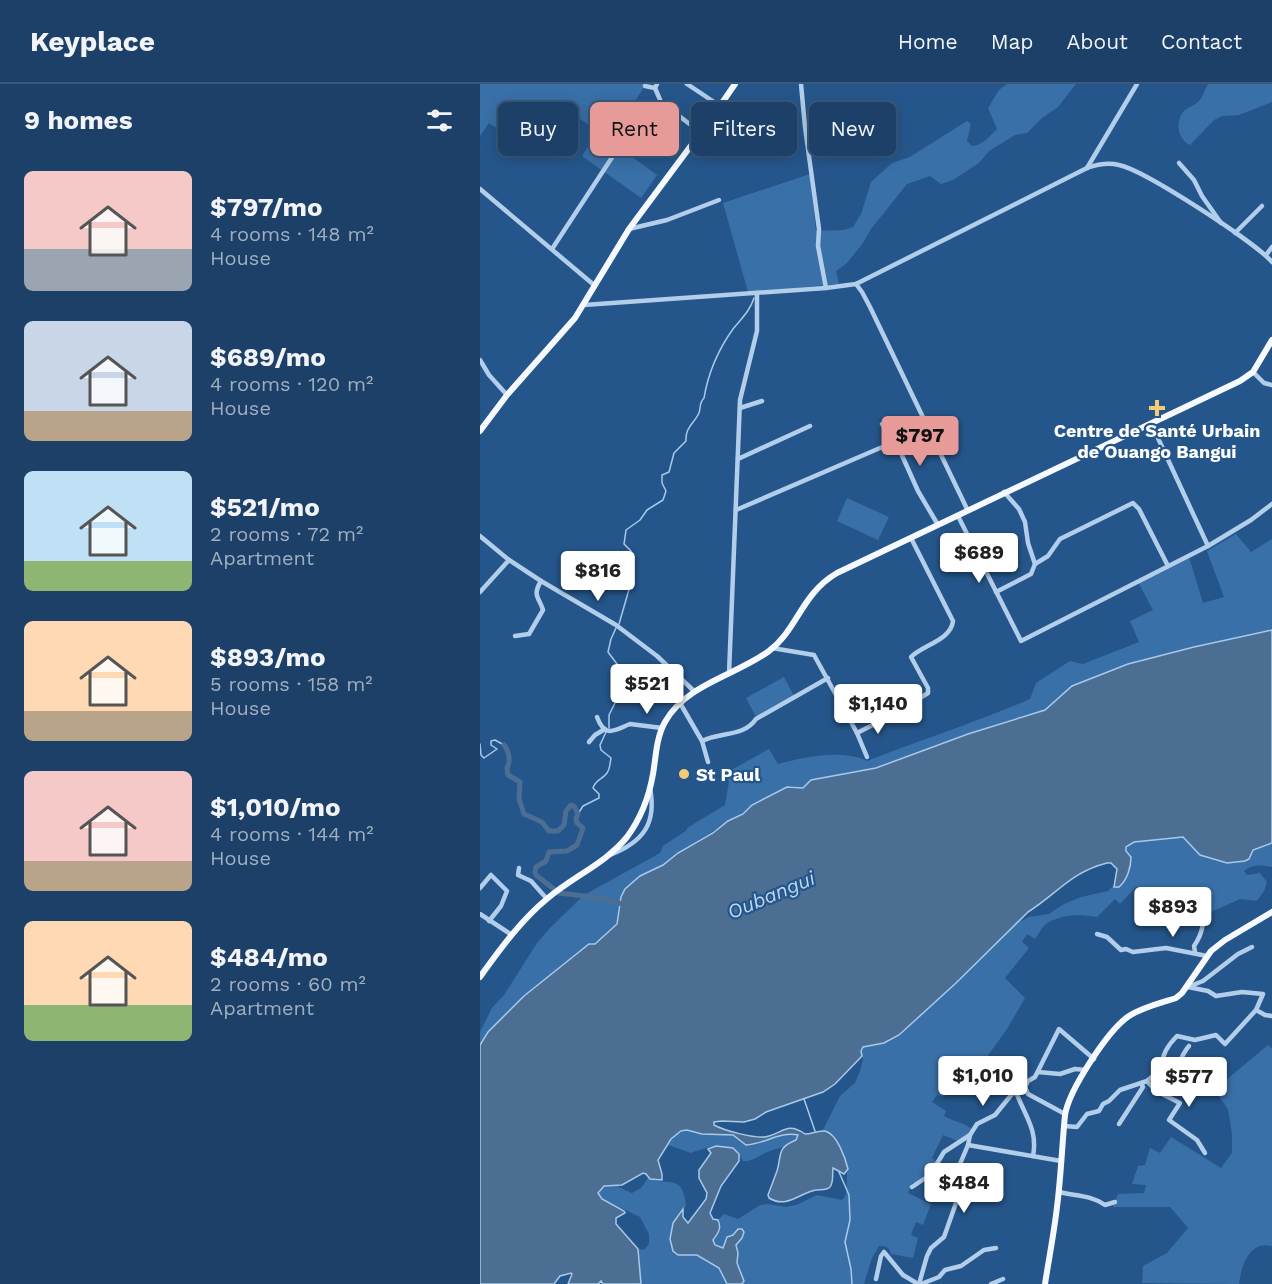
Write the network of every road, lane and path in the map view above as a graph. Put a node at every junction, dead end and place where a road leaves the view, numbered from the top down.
1 (687, 84) edge
2 (735, 84) edge
3 (801, 84) edge
4 (1137, 84) edge
5 (645, 86) dead end
6 (656, 86) edge
7 (714, 102) edge
8 (723, 102) edge
9 (691, 125) edge
10 (691, 145) edge
11 (613, 156) edge
12 (1179, 163) dead end
13 (1087, 168) junction
14 (480, 189) edge
15 (719, 200) dead end
16 (1262, 206) dead end
17 (1222, 225) junction
18 (629, 229) junction
19 (1235, 233) junction
20 (1272, 247) edge
21 (552, 249) junction
22 (1266, 255) junction
23 (1272, 262) edge
24 (856, 284) junction
25 (594, 285) junction
26 (826, 288) junction
27 (757, 293) junction
28 (584, 305) junction
29 (1272, 340) edge
30 (480, 360) edge
31 (1253, 372) junction
32 (1272, 385) edge
33 (507, 396) junction
34 (762, 401) dead end
35 (740, 408) junction
36 (1151, 423) junction
37 (882, 424) dead end
38 (810, 426) dead end
39 (480, 431) edge
40 (895, 445) junction
41 (738, 459) junction
42 (1004, 492) junction
43 (1272, 504) edge
44 (736, 510) junction
45 (968, 511) junction
46 (958, 516) junction
47 (938, 525) junction
48 (480, 536) edge
49 (911, 538) junction
50 (1208, 546) junction
51 (509, 560) junction
52 (1035, 564) junction
53 (1168, 566) junction
54 (541, 581) junction
55 (480, 592) edge
56 (996, 592) junction
57 (515, 636) dead end
58 (772, 648) junction
59 (729, 674) junction
60 (828, 678) junction
61 (695, 692) junction
62 (680, 703) junction
63 (597, 717) dead end
64 (662, 728) junction
65 (607, 730) junction
66 (857, 734) junction
67 (702, 741) junction
68 (589, 742) dead end
69 (867, 757) dead end
70 (708, 762) dead end
71 (650, 788) junction
72 (608, 856) junction
73 (519, 868) dead end
74 (480, 888) edge
75 (548, 898) junction
76 (1200, 904) dead end
77 (1272, 912) edge
78 (480, 915) edge
79 (489, 921) junction
80 (1097, 934) dead end
81 (512, 935) junction
82 (1252, 947) dead end
83 (1195, 952) junction
84 (1207, 956) junction
85 (480, 977) edge
86 (1188, 987) junction
87 (1256, 1010) junction
88 (1272, 1016) edge
89 (1190, 1046) dead end
90 (1094, 1059) junction
91 (968, 1060) dead end
92 (1162, 1068) junction
93 (1086, 1070) junction
94 (1038, 1072) junction
95 (1148, 1081) junction
96 (1141, 1083) junction
97 (1025, 1087) junction
98 (1016, 1091) junction
99 (1065, 1114) junction
100 (1119, 1124) dead end
101 (1065, 1126) junction
102 (970, 1135) junction
103 (968, 1145) junction
104 (1205, 1153) dead end
105 (1033, 1156) junction
106 (1061, 1161) junction
107 (912, 1187) dead end
108 (1059, 1192) junction
109 (1115, 1202) dead end
110 (996, 1248) dead end
111 (876, 1279) dead end
112 (1003, 1279) dead end
113 (920, 1284) edge
114 (990, 1284) edge
115 (1045, 1284) edge

1 - 7 street
2 - 8 main road
3 - 26 street
4 - 13 street
5 - 6 street
6 - 9 street
10 - 18 main road
11 - 21 street
12 - 17 street
13 - 17 street
13 - 24 street
14 - 21 street
15 - 18 street
16 - 19 street
17 - 19 street
18 - 25 main road
19 - 22 street
20 - 22 street
21 - 25 street
22 - 23 street
24 - 26 street
24 - 45 street
25 - 28 main road
26 - 27 street
27 - 28 street
27 - 35 street
28 - 33 main road
29 - 31 main road
30 - 33 street
31 - 32 street
31 - 36 main road
33 - 39 main road
34 - 35 street
35 - 41 street
36 - 42 main road
36 - 50 street
37 - 40 street
38 - 41 street
40 - 44 street
40 - 47 street
41 - 44 street
42 - 45 main road
42 - 52 street
43 - 50 street
44 - 59 street
45 - 46 main road
46 - 47 main road
46 - 56 street
47 - 49 main road
48 - 51 street
49 - 58 main road
49 - 66 street
50 - 53 street
51 - 54 street
51 - 55 street
52 - 53 street
52 - 56 street
53 - 56 street
54 - 57 street
54 - 61 street
58 - 59 main road
58 - 60 street
59 - 61 main road
60 - 66 street
60 - 67 street
61 - 62 main road
62 - 64 main road
62 - 67 street
63 - 65 street
64 - 65 street
64 - 71 main road
65 - 68 street
66 - 69 street
67 - 70 street
71 - 72 main road
71 - 72 street
72 - 75 main road
73 - 75 street
74 - 79 street
75 - 81 main road
76 - 83 street
77 - 84 main road
78 - 79 street
79 - 81 street
80 - 83 street
81 - 85 main road
82 - 86 street
83 - 84 street
84 - 86 main road
86 - 87 street
86 - 90 main road
87 - 88 street
87 - 92 street
89 - 92 street
90 - 93 main road
90 - 94 street
91 - 98 street
92 - 95 street
93 - 94 street
93 - 99 main road
94 - 97 street
95 - 96 street
95 - 104 street
96 - 100 street
96 - 101 street
97 - 98 street
97 - 99 street
98 - 102 street
98 - 105 street
99 - 101 main road
101 - 106 main road
102 - 103 street
102 - 107 street
103 - 105 street
103 - 113 street
105 - 106 street
106 - 108 main road
108 - 109 street
108 - 115 main road
110 - 113 street
111 - 113 street
112 - 114 street

